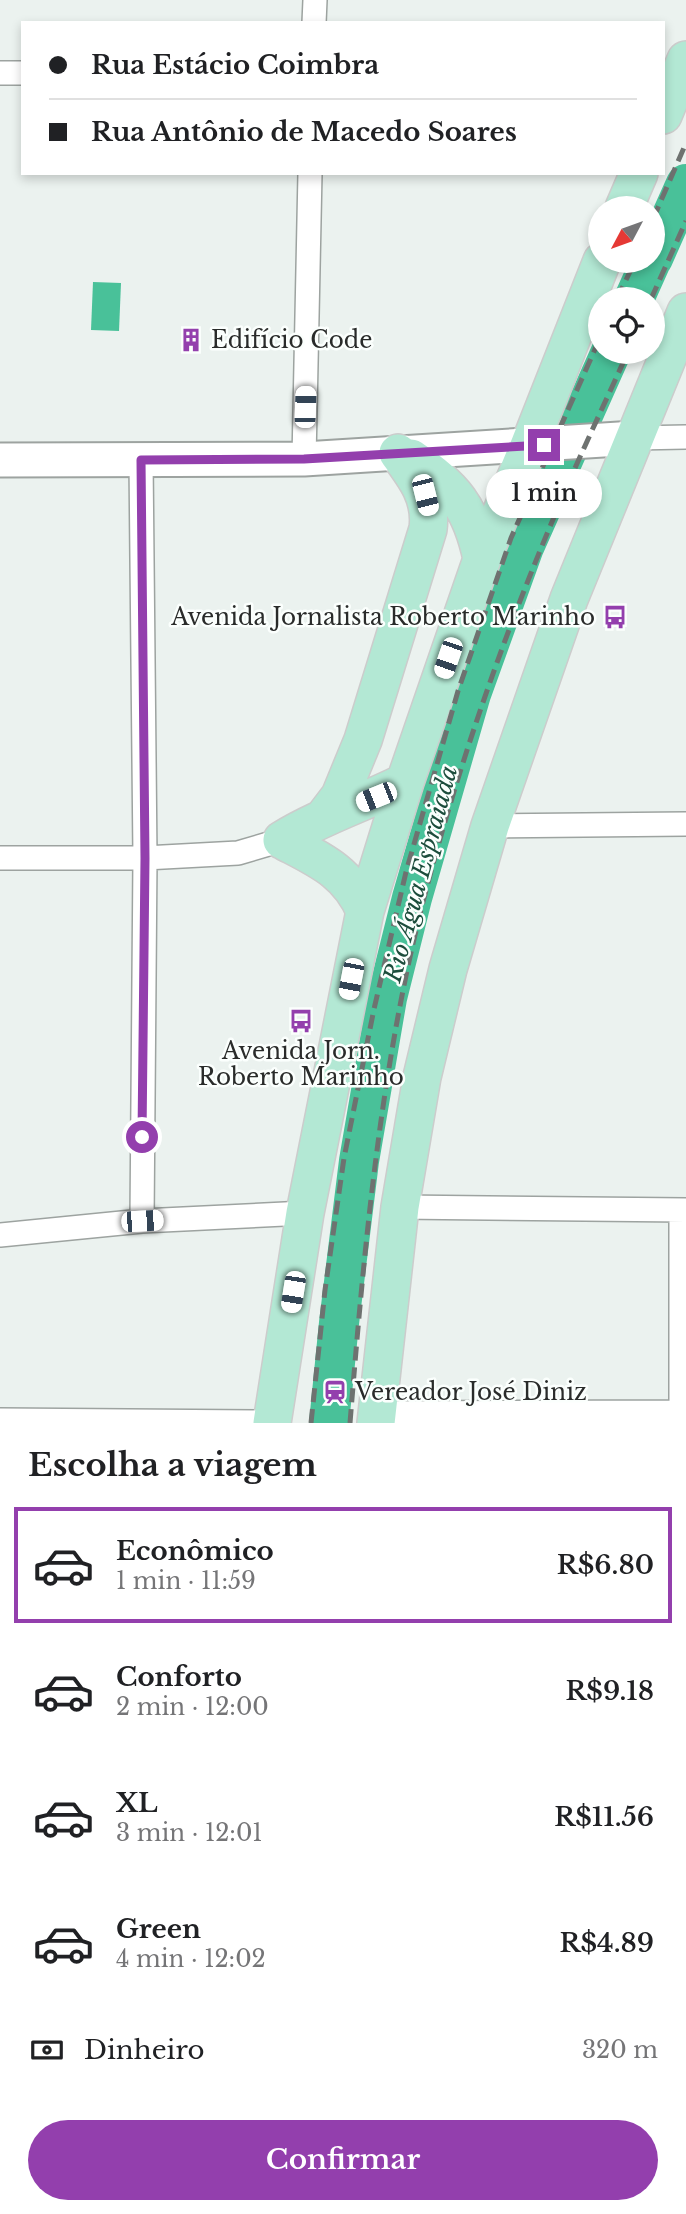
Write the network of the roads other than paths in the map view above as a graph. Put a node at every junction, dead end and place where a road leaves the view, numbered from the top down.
1 (315, 0) edge
2 (314, 21) edge
3 (676, 70) edge
4 (0, 73) edge
5 (21, 73) edge
6 (665, 108) edge
7 (310, 175) edge
8 (638, 175) edge
9 (629, 196) edge
10 (597, 273) edge
11 (686, 312) edge
12 (686, 437) edge
13 (620, 439) junction
14 (537, 446) junction
15 (401, 453) junction
16 (304, 459) junction
17 (0, 460) edge
18 (141, 460) junction
19 (482, 559) junction
20 (405, 782) junction
21 (324, 817) junction
22 (686, 824) edge
23 (490, 826) junction
24 (282, 840) junction
25 (0, 858) edge
26 (145, 858) junction
27 (365, 911) junction
28 (400, 1207) junction
29 (684, 1210) edge
30 (305, 1213) junction
31 (142, 1221) junction
32 (0, 1235) edge
33 (377, 1418) edge
34 (681, 1418) edge
35 (0, 1420) edge
36 (272, 1422) edge

1 - 2 street
3 - 6 main road
4 - 5 street
7 - 16 street
8 - 9 main road
10 - 14 main road
11 - 13 main road
12 - 13 street
13 - 14 main road
13 - 23 main road
14 - 15 main road
14 - 19 main road
15 - 16 main road
15 - 19 main road
15 - 21 main road
16 - 18 main road
17 - 18 main road
18 - 26 street
19 - 20 main road
20 - 21 main road
20 - 27 main road
21 - 24 main road
22 - 23 street
23 - 28 main road
24 - 26 street
24 - 27 main road
25 - 26 street
26 - 31 street
27 - 30 main road
28 - 29 street
28 - 33 main road
29 - 34 street
30 - 31 street
30 - 36 main road
31 - 32 street
33 - 34 street
35 - 36 street

